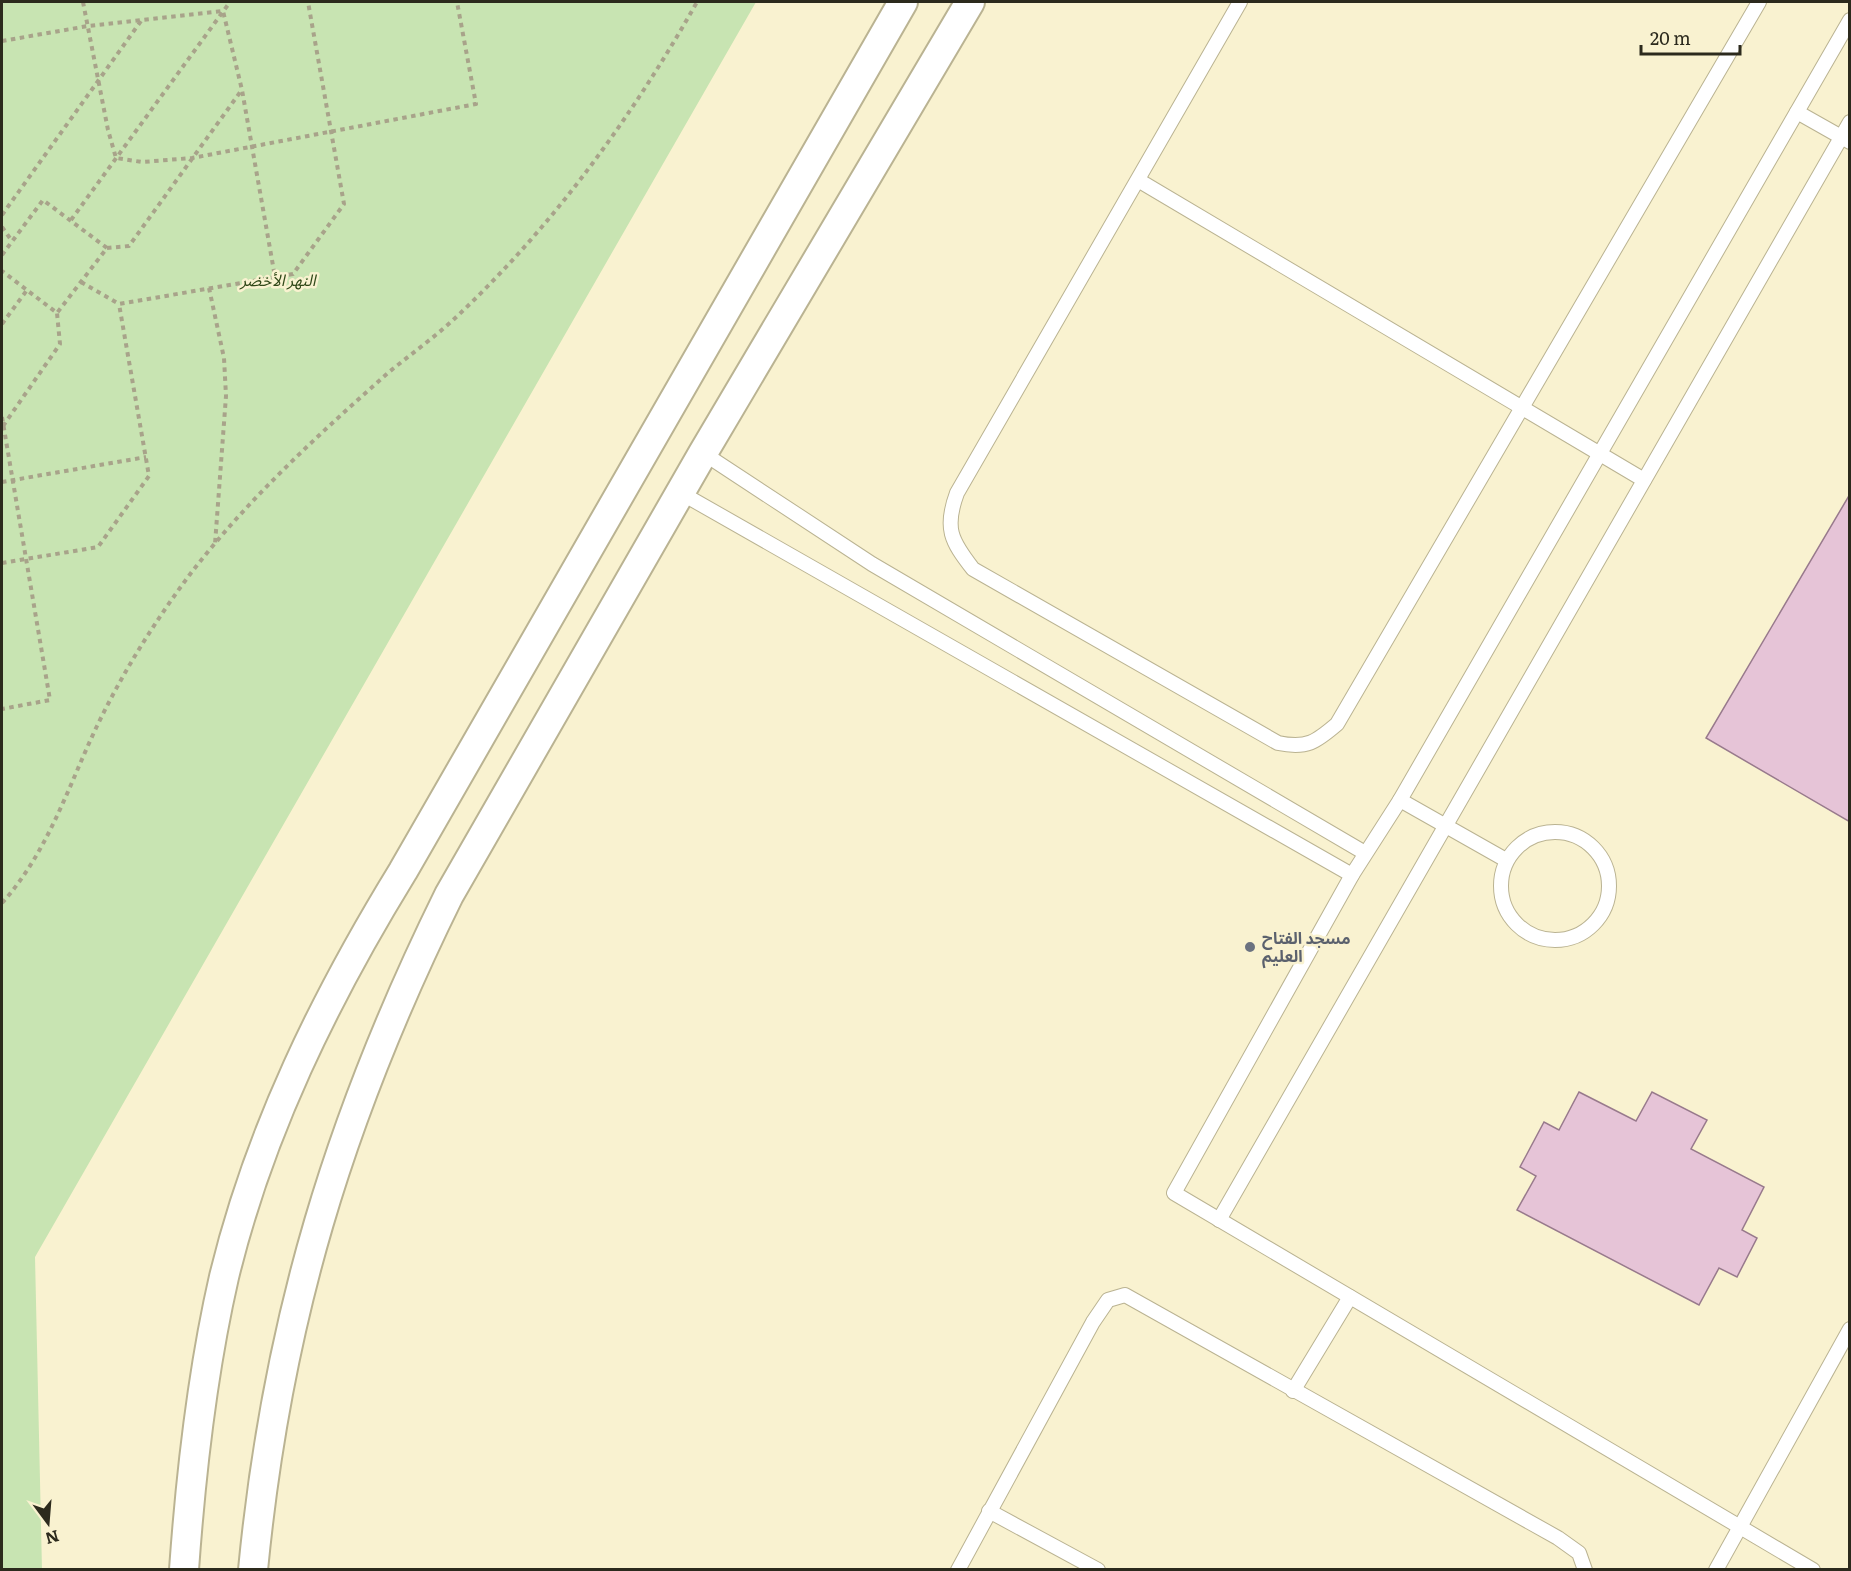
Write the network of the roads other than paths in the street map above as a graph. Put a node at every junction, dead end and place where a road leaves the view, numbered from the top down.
1 (903, 2) edge
2 (969, 2) edge
3 (1240, 2) edge
4 (1759, 2) edge
5 (1850, 20) edge
6 (1797, 112) junction
7 (1850, 122) edge
8 (1845, 140) edge
9 (1138, 180) junction
10 (1523, 409) junction
11 (704, 453) junction
12 (1599, 454) junction
13 (1644, 480) junction
14 (681, 493) junction
15 (1400, 800) junction
16 (1446, 826) junction
17 (1365, 853) junction
18 (1506, 860) junction
19 (1352, 876) junction
20 (1219, 1220) junction
21 (1350, 1297) junction
22 (1850, 1329) edge
23 (1293, 1390) junction
24 (989, 1511) junction
25 (1740, 1527) junction
26 (183, 1569) edge
27 (253, 1569) edge
28 (958, 1569) edge
29 (1098, 1569) edge
30 (1586, 1569) edge
31 (1716, 1569) edge
32 (1813, 1569) edge

1 - 26 street
2 - 11 street
3 - 9 lane
4 - 10 lane
5 - 6 lane
6 - 8 lane
6 - 12 lane
7 - 8 lane
8 - 13 lane
9 - 10 lane
9 - 10 lane
10 - 12 lane
11 - 14 street
11 - 17 lane
12 - 13 lane
12 - 15 lane
13 - 16 lane
14 - 19 lane
14 - 27 street
15 - 16 lane
15 - 17 lane
16 - 18 lane
16 - 20 lane
17 - 19 lane
18 - 18 lane
19 - 20 lane
20 - 21 lane
21 - 23 lane
21 - 25 lane
22 - 25 lane
23 - 24 lane
23 - 30 lane
24 - 28 lane
24 - 29 lane
25 - 31 lane
25 - 32 lane

